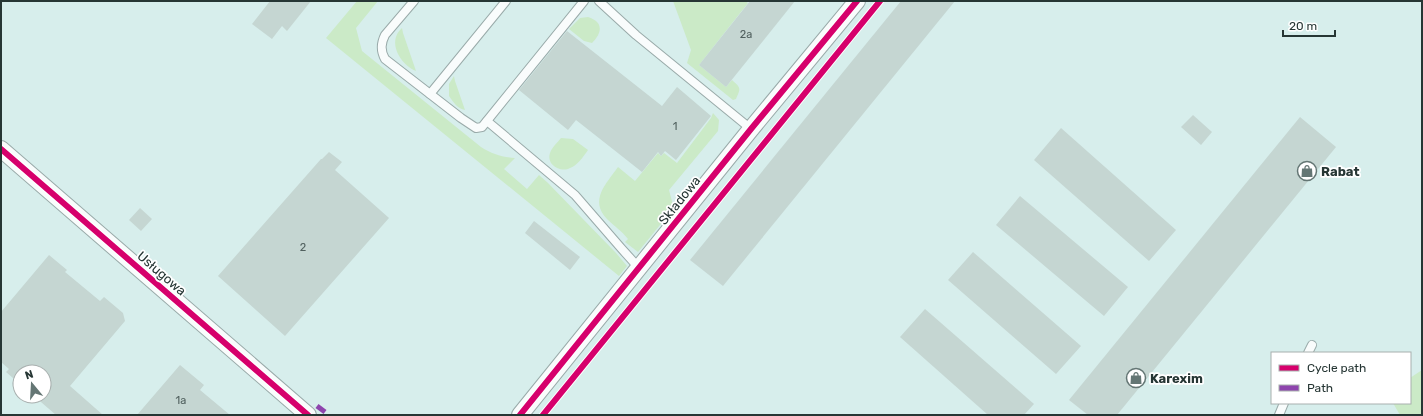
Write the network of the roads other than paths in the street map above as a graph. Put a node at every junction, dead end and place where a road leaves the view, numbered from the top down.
1 (414, 1) edge
2 (506, 1) edge
3 (584, 1) edge
4 (599, 1) edge
5 (857, 1) edge
6 (430, 94) junction
7 (487, 121) junction
8 (751, 129) junction
9 (1, 149) edge
10 (639, 268) junction
11 (1312, 345) dead end
12 (1308, 352) edge
13 (1284, 404) edge
14 (308, 415) edge
15 (520, 415) edge
16 (1278, 415) edge

1 - 6 lane
2 - 6 lane
3 - 7 lane
4 - 8 lane
5 - 8 street, Składowa
6 - 7 lane
7 - 10 lane
8 - 10 street, Składowa
9 - 14 street, Usługowa
10 - 15 street, Składowa
11 - 12 lane
13 - 16 lane

